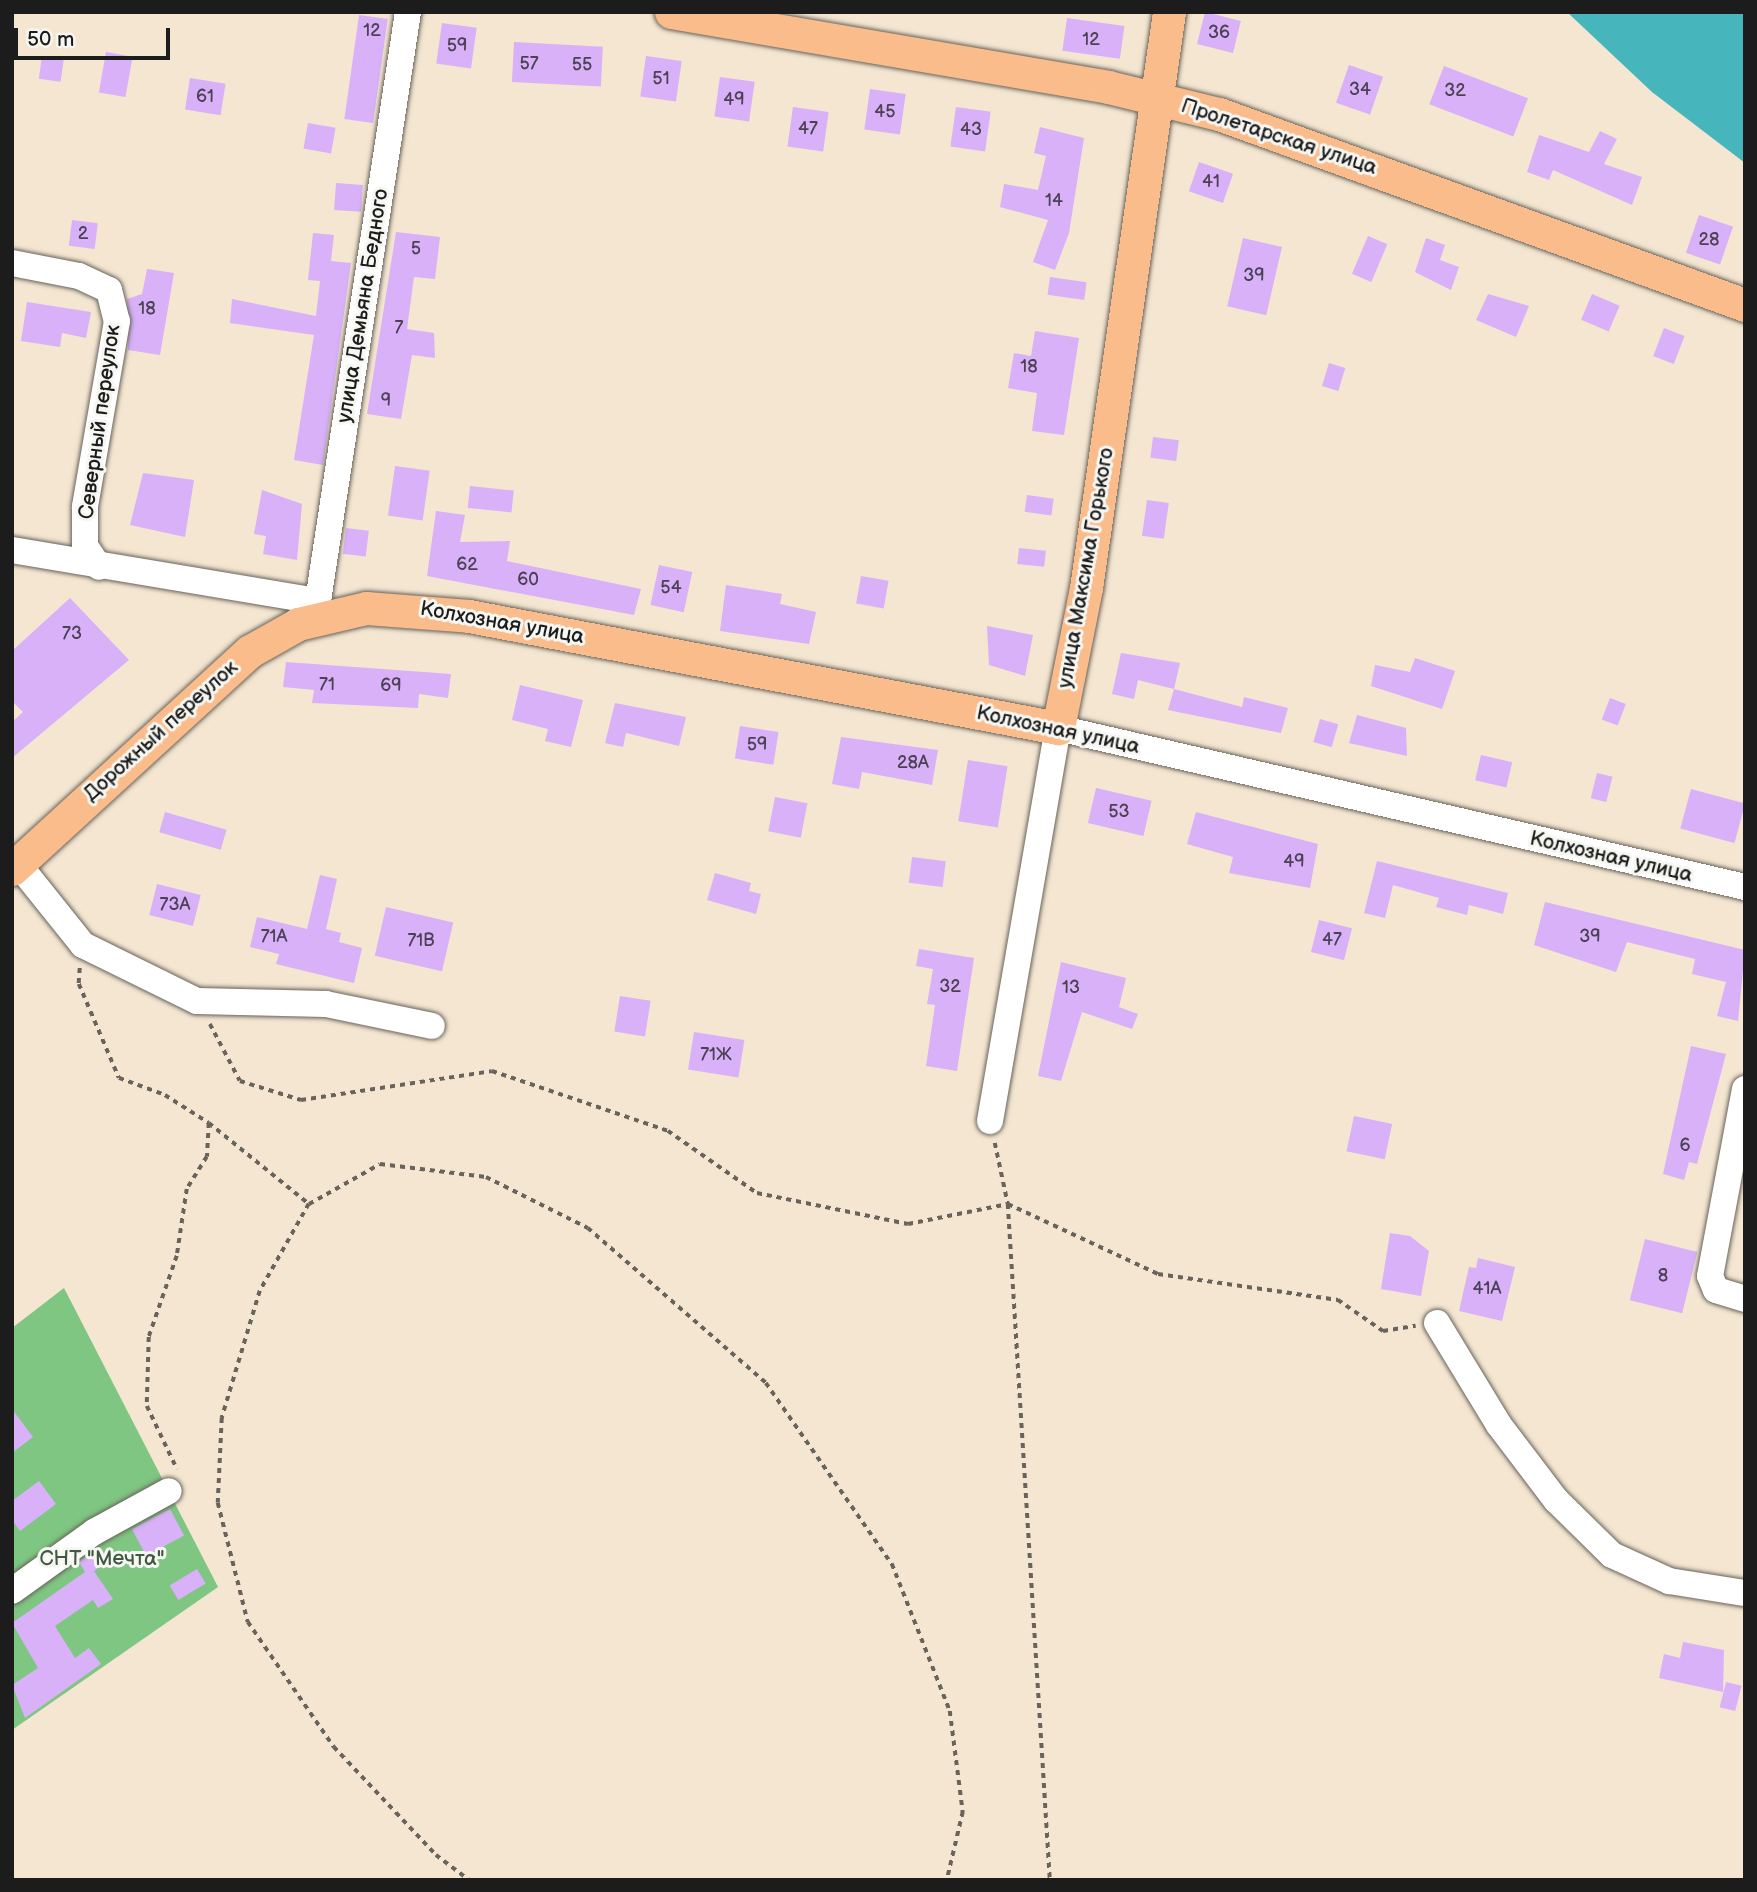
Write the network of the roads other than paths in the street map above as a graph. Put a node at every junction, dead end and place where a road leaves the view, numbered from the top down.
1 (408, 12) edge
2 (671, 12) edge
3 (1169, 12) edge
4 (1156, 99) junction
5 (12, 263) edge
6 (1745, 305) edge
7 (12, 550) edge
8 (100, 567) junction
9 (321, 607) junction
10 (366, 608) joint
11 (1058, 728) junction
12 (15, 867) edge
13 (1745, 887) edge
14 (432, 1026) dead end
15 (1745, 1089) edge
16 (990, 1121) road end
17 (1745, 1299) edge
18 (1437, 1323) road end
19 (169, 1491) road end
20 (12, 1591) edge
21 (1745, 1594) edge

1 - 9 street, улица Демьяна Бедного
2 - 4 main road, Пролетарская улица
3 - 4 main road, улица Максима Горького
4 - 6 main road, Пролетарская улица
4 - 11 main road, улица Максима Горького
5 - 8 street, Северный переулок
7 - 8 street
8 - 9 street
9 - 10 main road, Дорожный переулок
9 - 12 main road, Дорожный переулок
10 - 11 main road, Колхозная улица
11 - 13 street, Колхозная улица
11 - 16 street, улица Максима Горького
12 - 14 street
15 - 17 street
18 - 21 street
19 - 20 street

